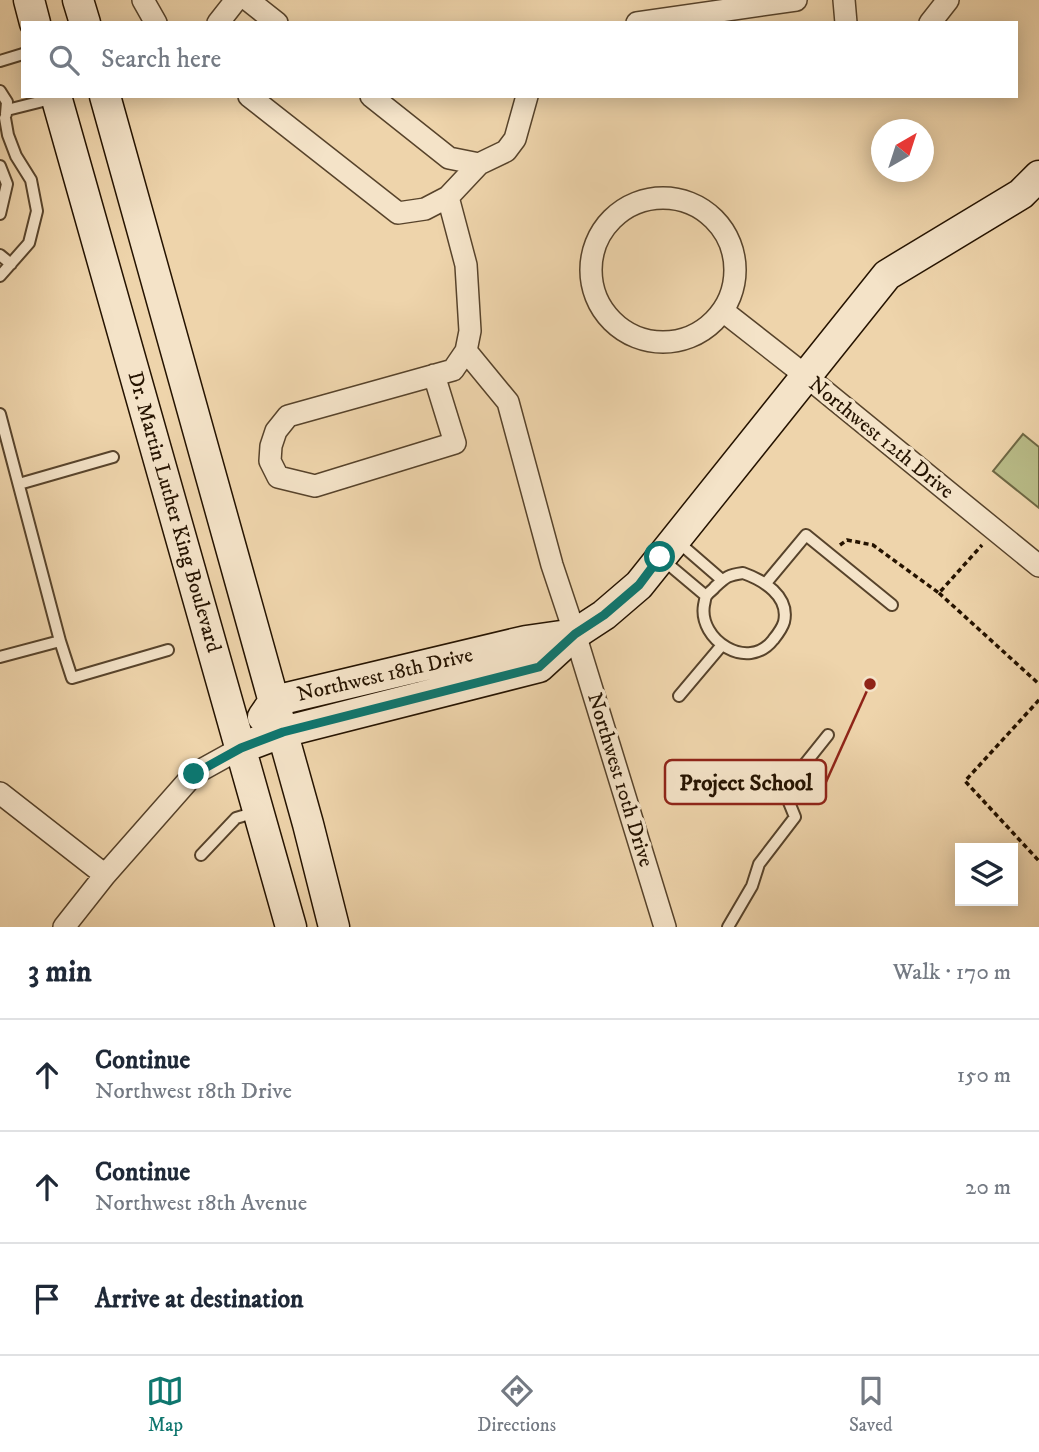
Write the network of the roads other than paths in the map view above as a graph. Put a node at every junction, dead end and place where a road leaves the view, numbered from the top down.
1 (29, 0) edge
2 (78, 0) edge
3 (143, 0) edge
4 (236, 0) edge
5 (248, 0) edge
6 (796, 0) edge
7 (844, 0) edge
8 (948, 0) edge
9 (34, 21) edge
10 (84, 21) edge
11 (155, 21) edge
12 (220, 21) edge
13 (274, 21) edge
14 (651, 21) edge
15 (846, 21) edge
16 (932, 21) edge
17 (21, 55) edge
18 (0, 61) edge
19 (0, 91) edge
20 (54, 98) edge
21 (56, 98) edge
22 (106, 98) edge
23 (252, 98) edge
24 (374, 98) edge
25 (526, 98) edge
26 (4, 118) edge
27 (479, 164) junction
28 (0, 166) edge
29 (1039, 176) edge
30 (448, 197) junction
31 (2, 204) edge
32 (0, 214) edge
33 (0, 255) edge
34 (12, 264) junction
35 (0, 276) edge
36 (723, 311) junction
37 (466, 351) junction
38 (434, 375) junction
39 (806, 376) junction
40 (0, 414) edge
41 (113, 457) dead end
42 (19, 484) junction
43 (667, 548) junction
44 (1039, 566) edge
45 (722, 580) junction
46 (766, 583) junction
47 (706, 596) junction
48 (892, 605) dead end
49 (575, 634) junction
50 (60, 640) junction
51 (722, 645) junction
52 (168, 650) dead end
53 (0, 657) edge
54 (679, 696) dead end
55 (274, 701) junction
56 (283, 732) junction
57 (828, 734) dead end
58 (241, 748) junction
59 (0, 793) edge
60 (258, 811) junction
61 (201, 855) dead end
62 (105, 875) junction
63 (64, 927) edge
64 (291, 927) edge
65 (334, 927) edge
66 (664, 927) edge
67 (728, 927) edge

1 - 9 main road
2 - 10 main road
3 - 11 street
4 - 12 street
5 - 13 street
6 - 14 street
7 - 15 street
8 - 16 street
17 - 18 lane
19 - 26 lane
20 - 26 lane
21 - 58 main road, Dr. Martin Luther King Boulevard
22 - 55 main road
23 - 30 street
24 - 27 street
25 - 27 street
26 - 34 lane
27 - 30 street
28 - 31 lane
29 - 39 main road, Northwest 18th Drive
30 - 37 street
31 - 32 lane
33 - 34 lane
34 - 35 lane
36 - 36 street
36 - 39 street, Northwest 12th Drive
37 - 38 street
37 - 49 street, Northwest 10th Drive
38 - 38 street
39 - 43 main road, Northwest 18th Drive
39 - 44 street, Northwest 12th Drive
40 - 42 lane
41 - 42 lane
42 - 50 lane
43 - 45 lane
43 - 47 lane
43 - 49 main road, Northwest 18th Drive
45 - 46 lane
45 - 47 lane
46 - 48 lane
46 - 51 lane
47 - 51 lane
49 - 55 main road, Northwest 18th Drive
49 - 56 main road, Northwest 18th Drive
49 - 66 street, Northwest 10th Drive
50 - 52 lane
50 - 53 lane
51 - 54 lane
55 - 56 main road
55 - 58 main road, Northwest 18th Drive
56 - 58 main road, Northwest 18th Drive
56 - 65 main road
57 - 67 lane
58 - 60 main road, Dr. Martin Luther King Boulevard
58 - 62 street
59 - 62 street
60 - 61 lane
60 - 64 main road, Dr. Martin Luther King Boulevard
62 - 63 street

